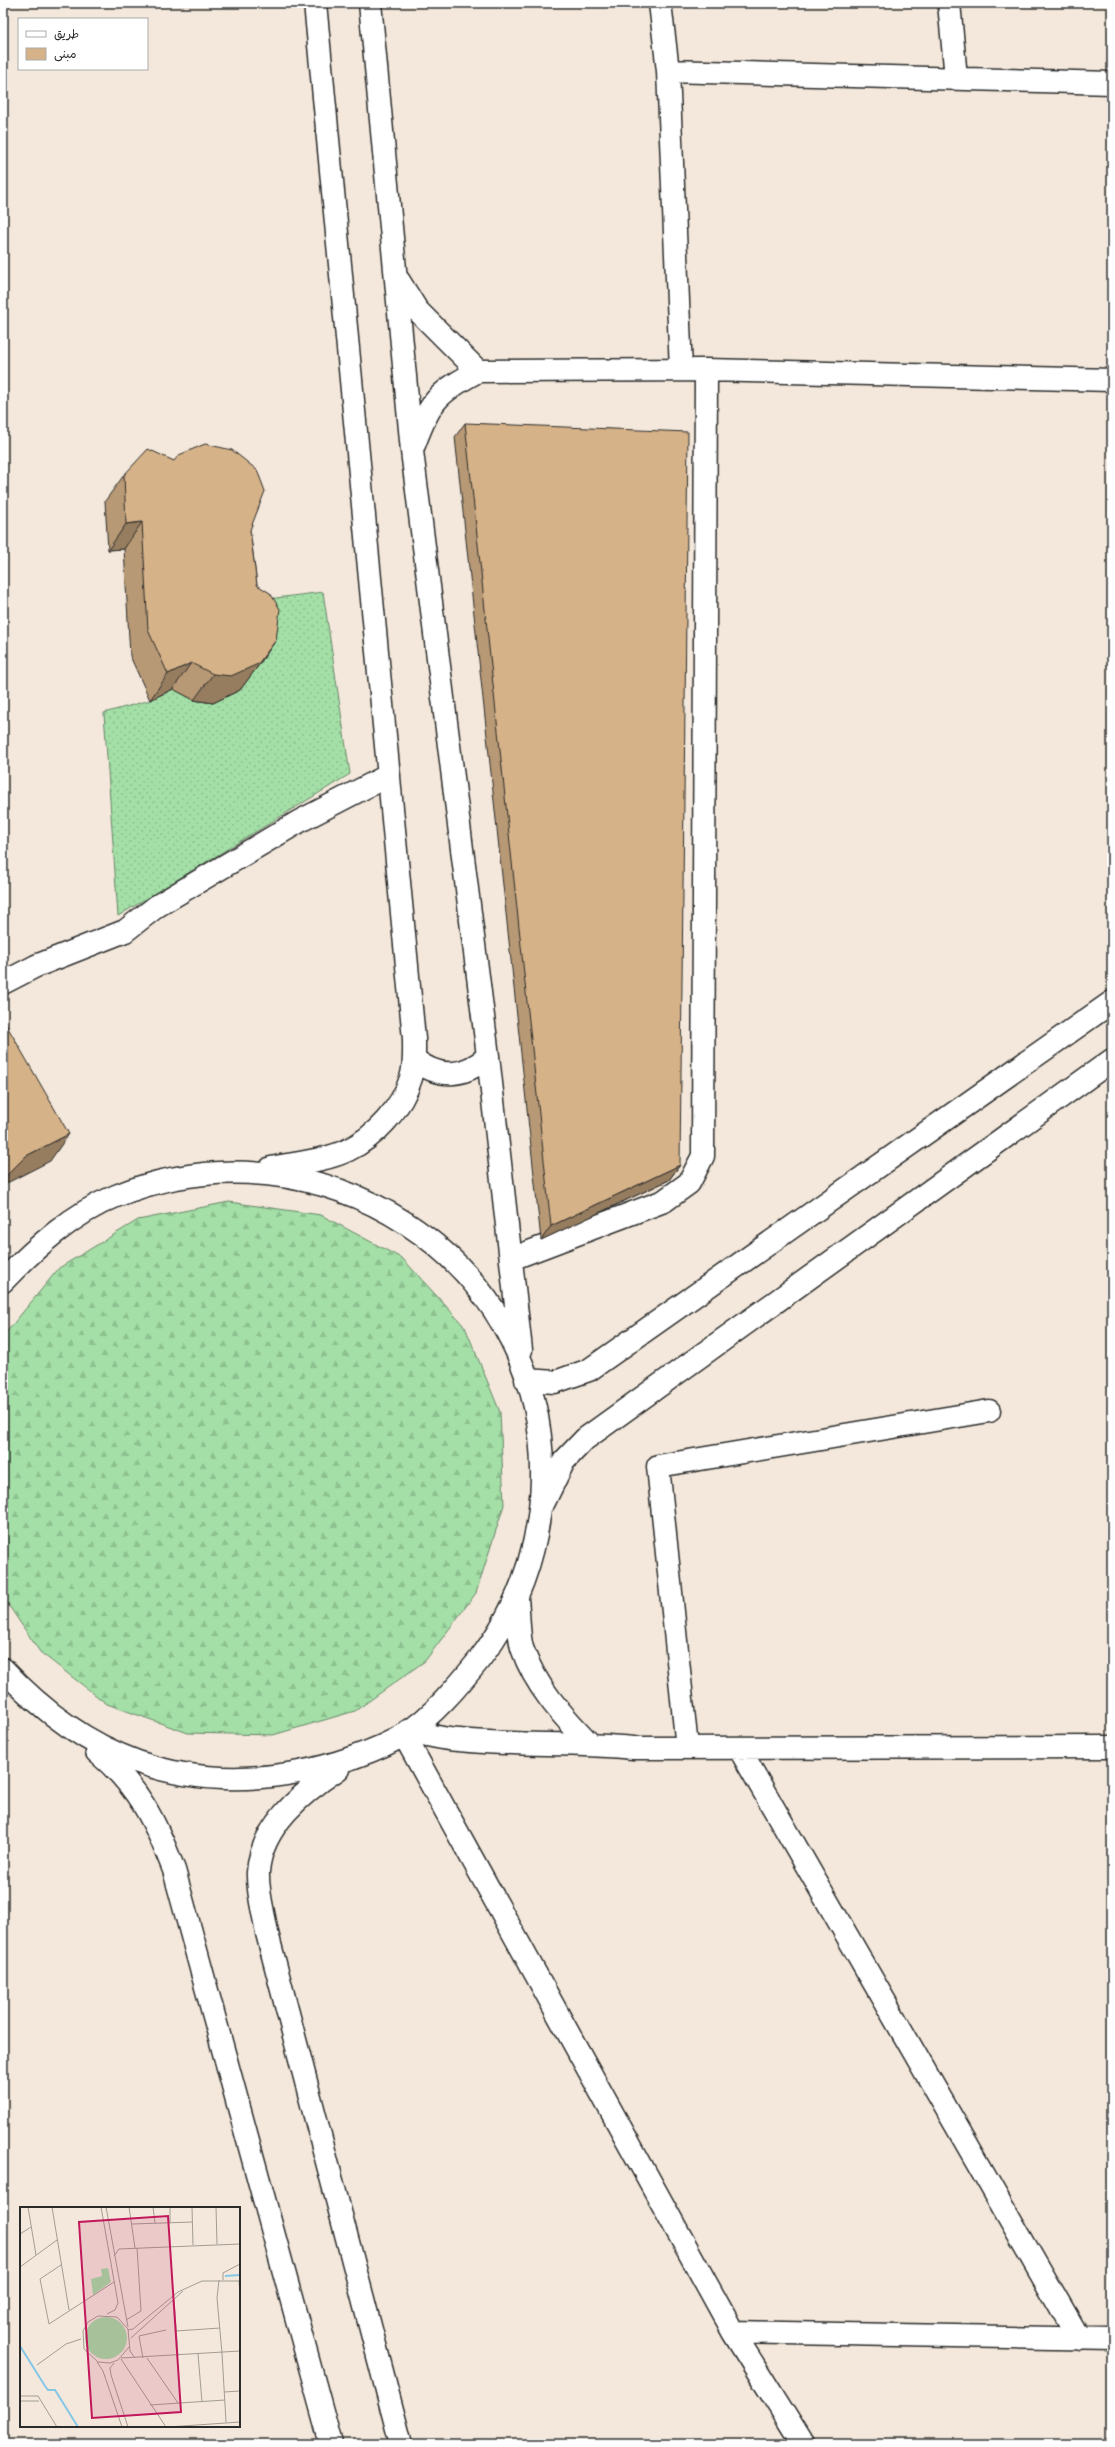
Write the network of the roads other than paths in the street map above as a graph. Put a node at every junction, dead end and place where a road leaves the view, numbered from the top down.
1 (315, 3) edge
2 (370, 3) edge
3 (660, 3) edge
4 (949, 3) edge
5 (668, 71) junction
6 (956, 78) junction
7 (1112, 83) edge
8 (396, 276) junction
9 (681, 370) junction
10 (706, 370) junction
11 (478, 371) junction
12 (1112, 380) edge
13 (412, 451) junction
14 (389, 775) junction
15 (3, 983) edge
16 (1112, 1002) edge
17 (488, 1056) junction
18 (414, 1059) junction
19 (1112, 1060) edge
20 (252, 1172) junction
21 (511, 1259) junction
22 (3, 1281) edge
23 (524, 1372) junction
24 (989, 1411) dead end
25 (541, 1506) junction
26 (517, 1599) junction
27 (3, 1669) edge
28 (70, 1729) junction
29 (406, 1733) junction
30 (589, 1743) junction
31 (687, 1748) junction
32 (739, 1748) junction
33 (1112, 1748) edge
34 (364, 1752) junction
35 (733, 2332) junction
36 (1079, 2339) junction
37 (1112, 2339) edge
38 (331, 2444) edge
39 (401, 2444) edge
40 (803, 2444) edge

1 - 14 street
2 - 8 street
3 - 5 street
4 - 6 street
5 - 6 street
5 - 9 street
6 - 7 street
8 - 11 street
8 - 13 street
9 - 10 street
9 - 11 street
10 - 12 street
10 - 21 street
11 - 13 street
13 - 17 street
14 - 15 street
14 - 18 street
16 - 23 street
17 - 18 street
17 - 21 street
18 - 20 street
19 - 25 street
20 - 22 street
20 - 23 street
21 - 23 street
23 - 25 street
24 - 31 street
25 - 26 street
26 - 29 street
26 - 30 street
27 - 28 street
28 - 34 street
28 - 38 street
29 - 30 street
29 - 34 street
29 - 35 street
30 - 31 street
31 - 32 street
32 - 33 street
32 - 36 street
34 - 39 street
35 - 36 street
35 - 40 street
36 - 37 street

